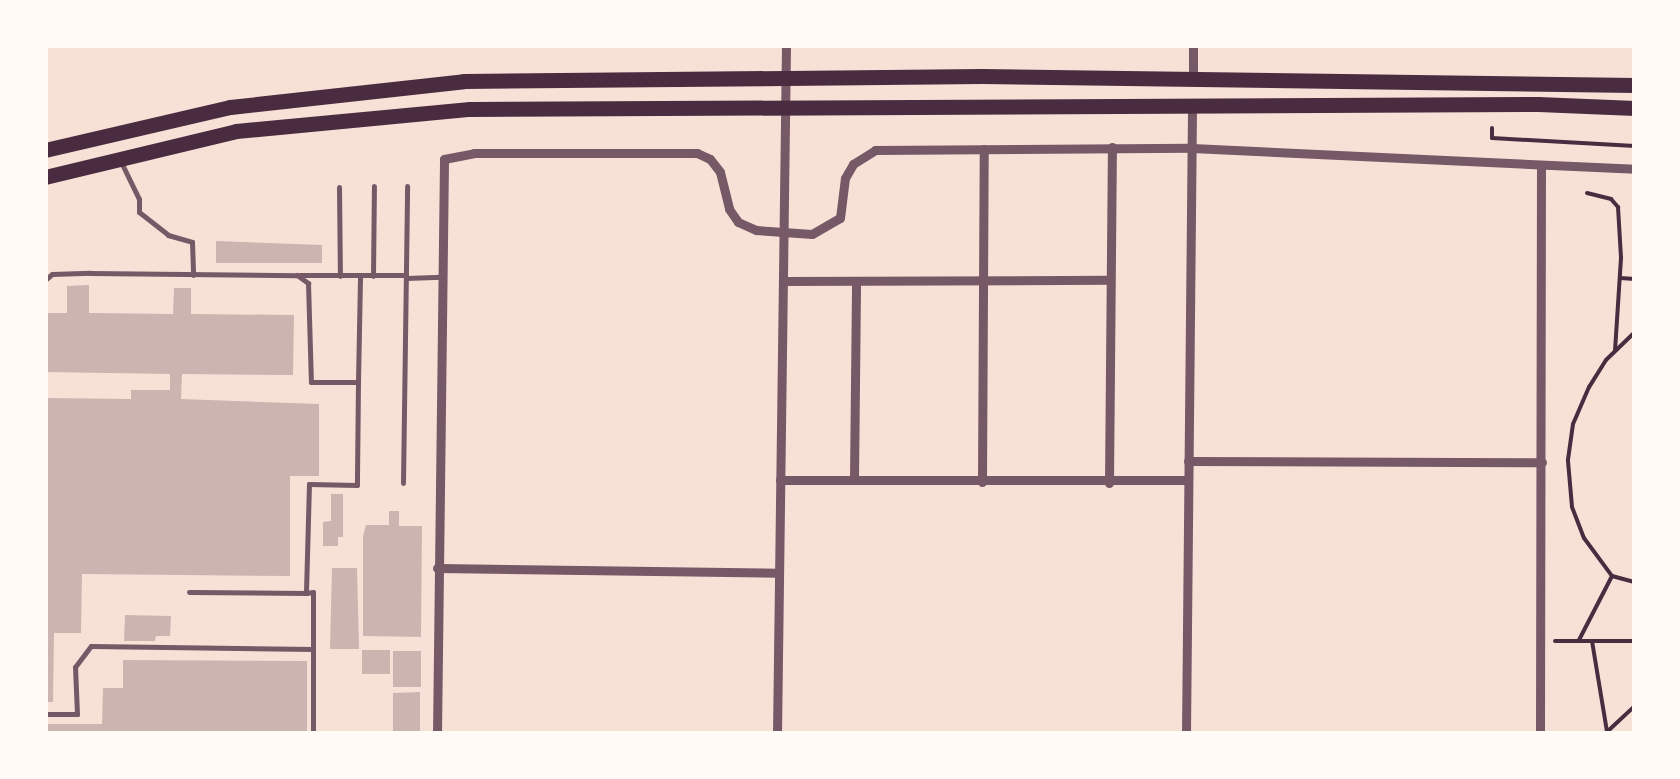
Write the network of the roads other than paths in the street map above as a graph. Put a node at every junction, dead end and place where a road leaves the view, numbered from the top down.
1 (786, 45) edge
2 (1193, 45) edge
3 (786, 75) junction
4 (1193, 79) junction
5 (1635, 85) edge
6 (1192, 106) junction
7 (1635, 108) edge
8 (785, 110) junction
9 (1112, 147) junction
10 (1192, 148) junction
11 (984, 149) junction
12 (45, 150) edge
13 (120, 159) junction
14 (1541, 166) junction
15 (1635, 170) edge
16 (45, 177) edge
17 (374, 186) dead end
18 (407, 186) dead end
19 (339, 187) dead end
20 (784, 233) junction
21 (297, 275) junction
22 (193, 276) junction
23 (340, 276) junction
24 (360, 276) junction
25 (373, 276) junction
26 (406, 276) junction
27 (442, 277) junction
28 (45, 280) edge
29 (856, 280) junction
30 (1110, 280) junction
31 (783, 281) junction
32 (984, 281) junction
33 (358, 382) junction
34 (1188, 460) junction
35 (1542, 462) junction
36 (854, 479) junction
37 (780, 480) junction
38 (1188, 480) junction
39 (982, 482) junction
40 (402, 483) dead end
41 (1109, 483) junction
42 (437, 568) junction
43 (779, 573) junction
44 (188, 592) dead end
45 (306, 592) junction
46 (313, 649) junction
47 (45, 714) edge
48 (313, 734) edge
49 (437, 734) edge
50 (776, 734) edge
51 (1186, 734) edge
52 (1540, 734) edge

1 - 3 street
2 - 4 street
3 - 4 highway
3 - 8 street
3 - 12 highway
4 - 5 highway
6 - 7 highway
6 - 8 highway
6 - 10 street
8 - 13 highway
8 - 20 street
9 - 10 street
9 - 11 street
9 - 30 street
10 - 14 street
10 - 34 street
11 - 20 street
11 - 32 street
13 - 16 highway
13 - 22 lane
14 - 15 street
14 - 35 street
17 - 25 lane
18 - 26 lane
19 - 23 lane
20 - 27 street
20 - 31 street
21 - 22 lane
21 - 23 lane
21 - 33 lane
22 - 28 lane
23 - 24 lane
24 - 25 lane
24 - 33 lane
25 - 26 lane
26 - 27 lane
26 - 40 lane
27 - 42 street
29 - 31 street
29 - 32 street
29 - 36 street
30 - 32 street
30 - 41 street
31 - 37 street
32 - 39 street
33 - 45 lane
34 - 35 street
34 - 38 street
35 - 52 street
36 - 37 street
36 - 39 street
37 - 43 street
38 - 41 street
38 - 51 street
39 - 41 street
42 - 43 street
42 - 49 street
43 - 50 street
44 - 45 lane
45 - 46 lane
46 - 47 lane
46 - 48 lane

